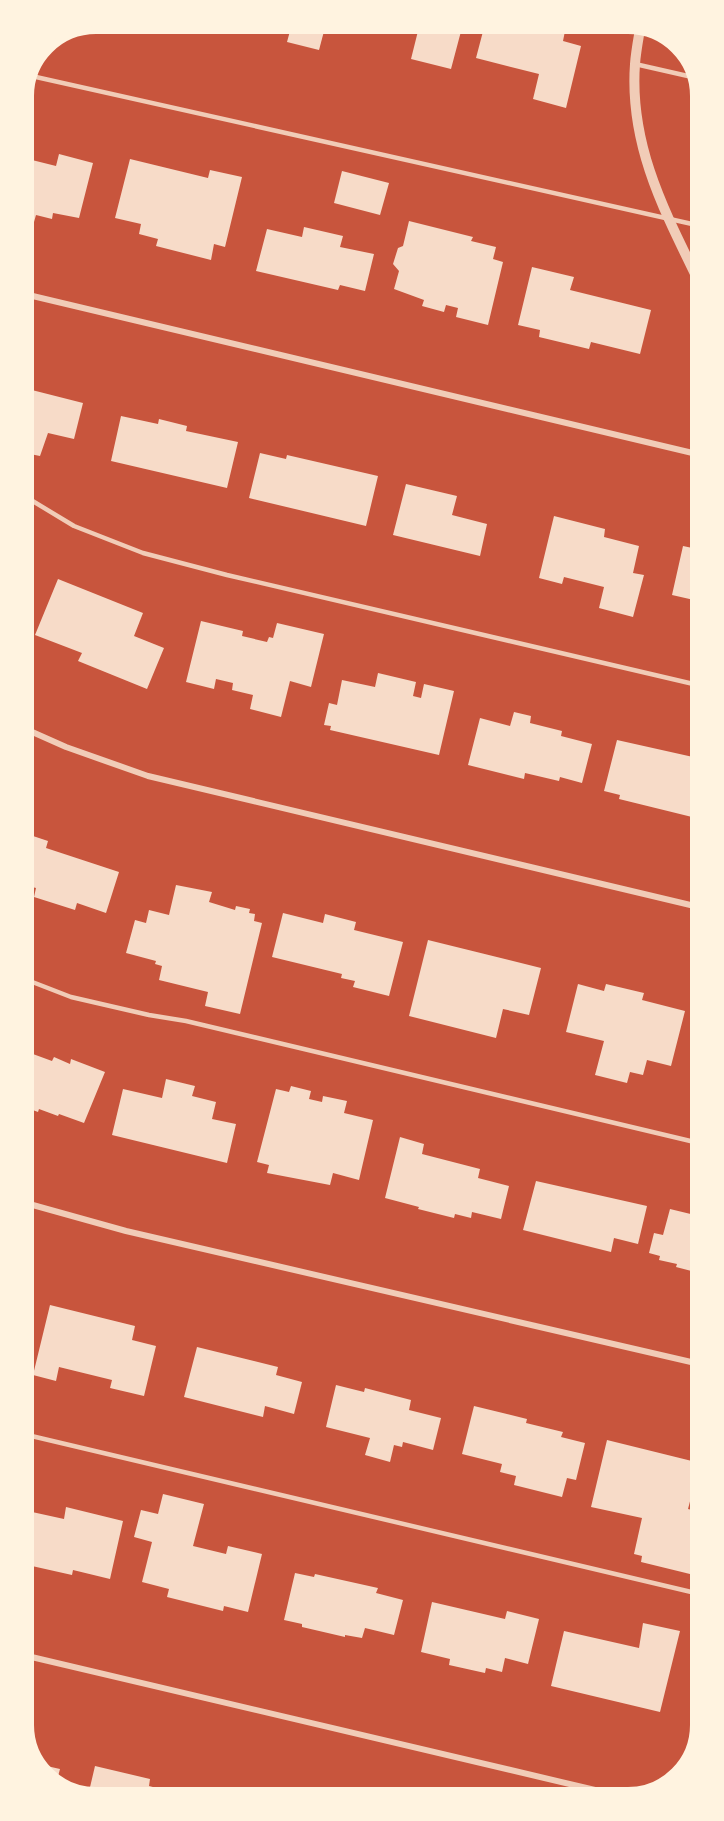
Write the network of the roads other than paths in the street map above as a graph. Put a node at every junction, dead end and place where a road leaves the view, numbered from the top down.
1 (640, 31) edge
2 (635, 64) junction
3 (33, 76) edge
4 (691, 78) edge
5 (668, 219) junction
6 (694, 225) edge
7 (694, 272) edge
8 (30, 295) edge
9 (694, 453) edge
10 (30, 499) edge
11 (694, 684) edge
12 (30, 731) edge
13 (694, 906) edge
14 (30, 981) edge
15 (694, 1142) edge
16 (30, 1204) edge
17 (694, 1363) edge
18 (30, 1436) edge
19 (694, 1593) edge
20 (30, 1657) edge
21 (599, 1791) edge

1 - 2 street
2 - 4 lane
2 - 5 street
3 - 5 lane
5 - 6 lane
5 - 7 street
8 - 9 street
10 - 11 lane
12 - 13 street
14 - 15 lane
16 - 17 street
18 - 19 lane
20 - 21 street

